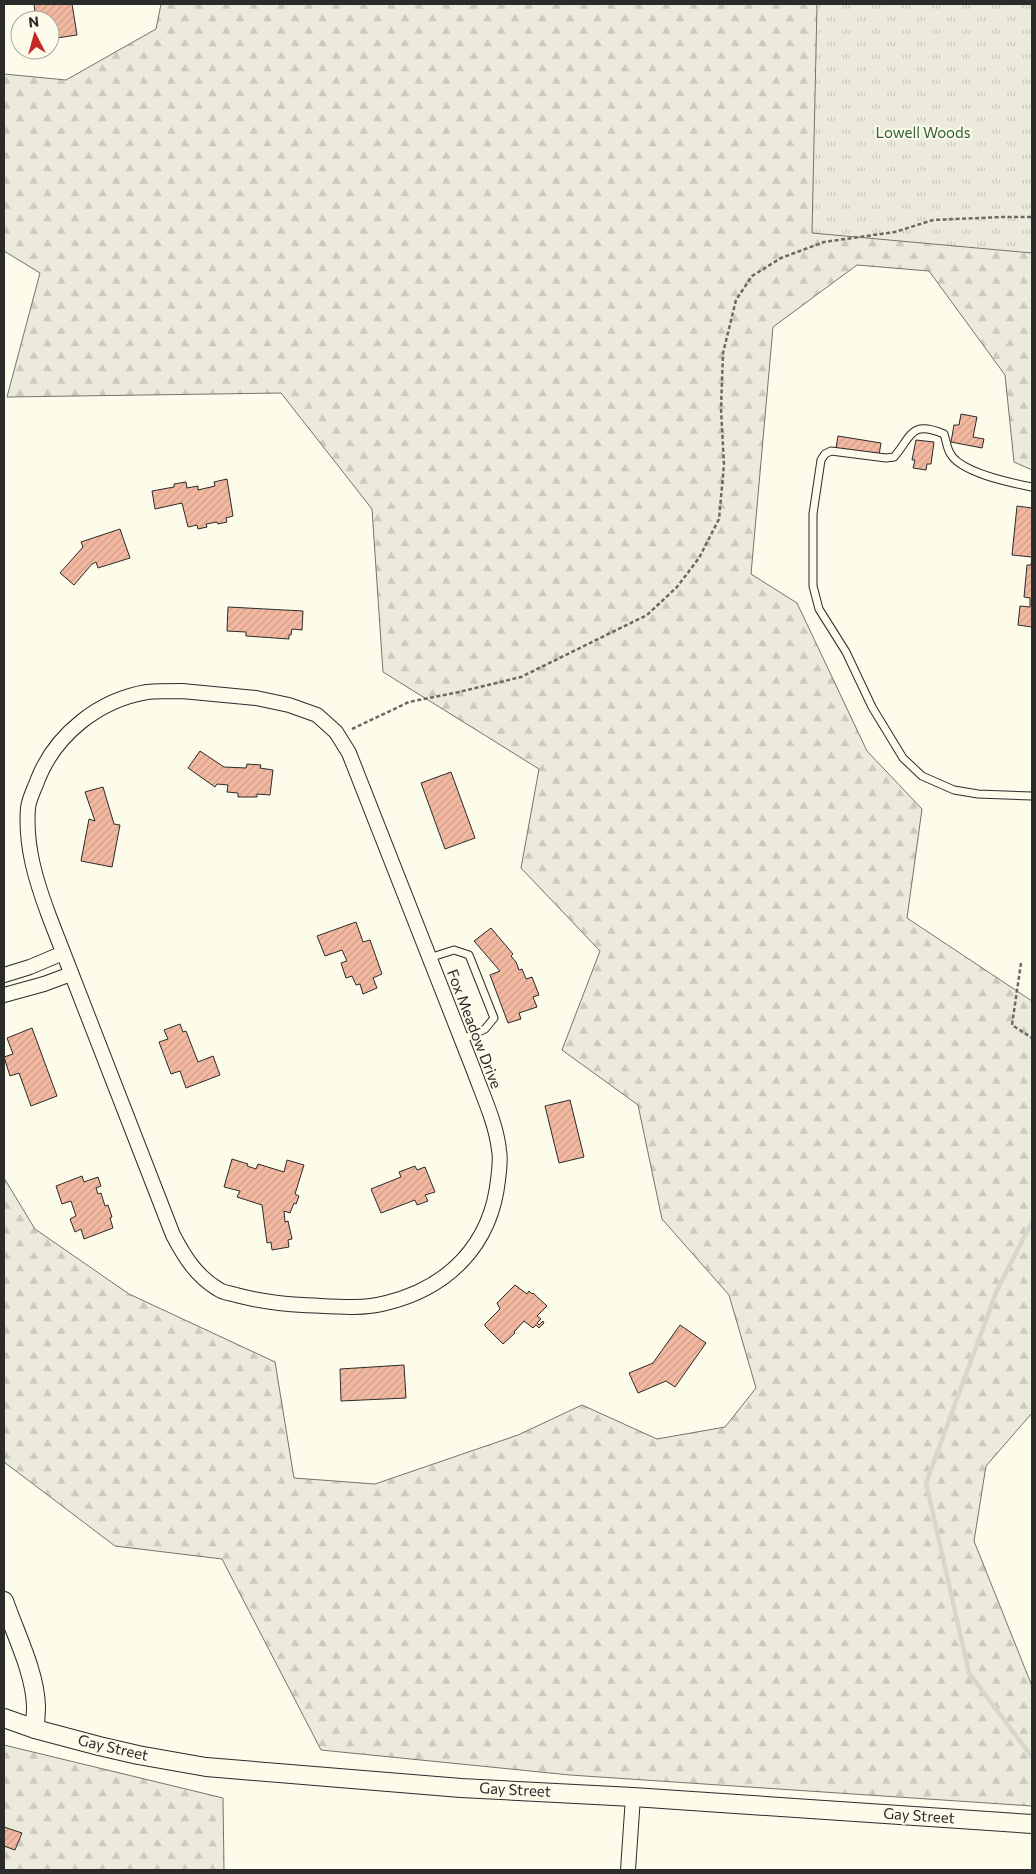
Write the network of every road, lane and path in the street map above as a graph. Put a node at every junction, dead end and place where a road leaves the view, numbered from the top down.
1 (1032, 218) edge
2 (1032, 487) edge
3 (339, 736) junction
4 (1032, 796) edge
5 (63, 953) junction
6 (429, 958) junction
7 (1021, 963) dead end
8 (71, 974) junction
9 (4, 975) edge
10 (4, 995) edge
11 (1032, 1038) edge
12 (461, 1040) junction
13 (4, 1601) edge
14 (4, 1718) edge
15 (35, 1729) junction
16 (633, 1797) junction
17 (1032, 1824) edge
18 (628, 1870) edge

1 - 3 path
2 - 4 lane
3 - 5 street, Fox Meadow Drive
3 - 6 street, Fox Meadow Drive
5 - 8 street, Fox Meadow Drive
5 - 9 street
6 - 12 street, Fox Meadow Drive
6 - 12 lane
7 - 11 path
8 - 10 street
8 - 12 street, Fox Meadow Drive
13 - 15 street
14 - 15 street, Gay Street
15 - 16 street, Gay Street
16 - 17 street, Gay Street
16 - 18 street

